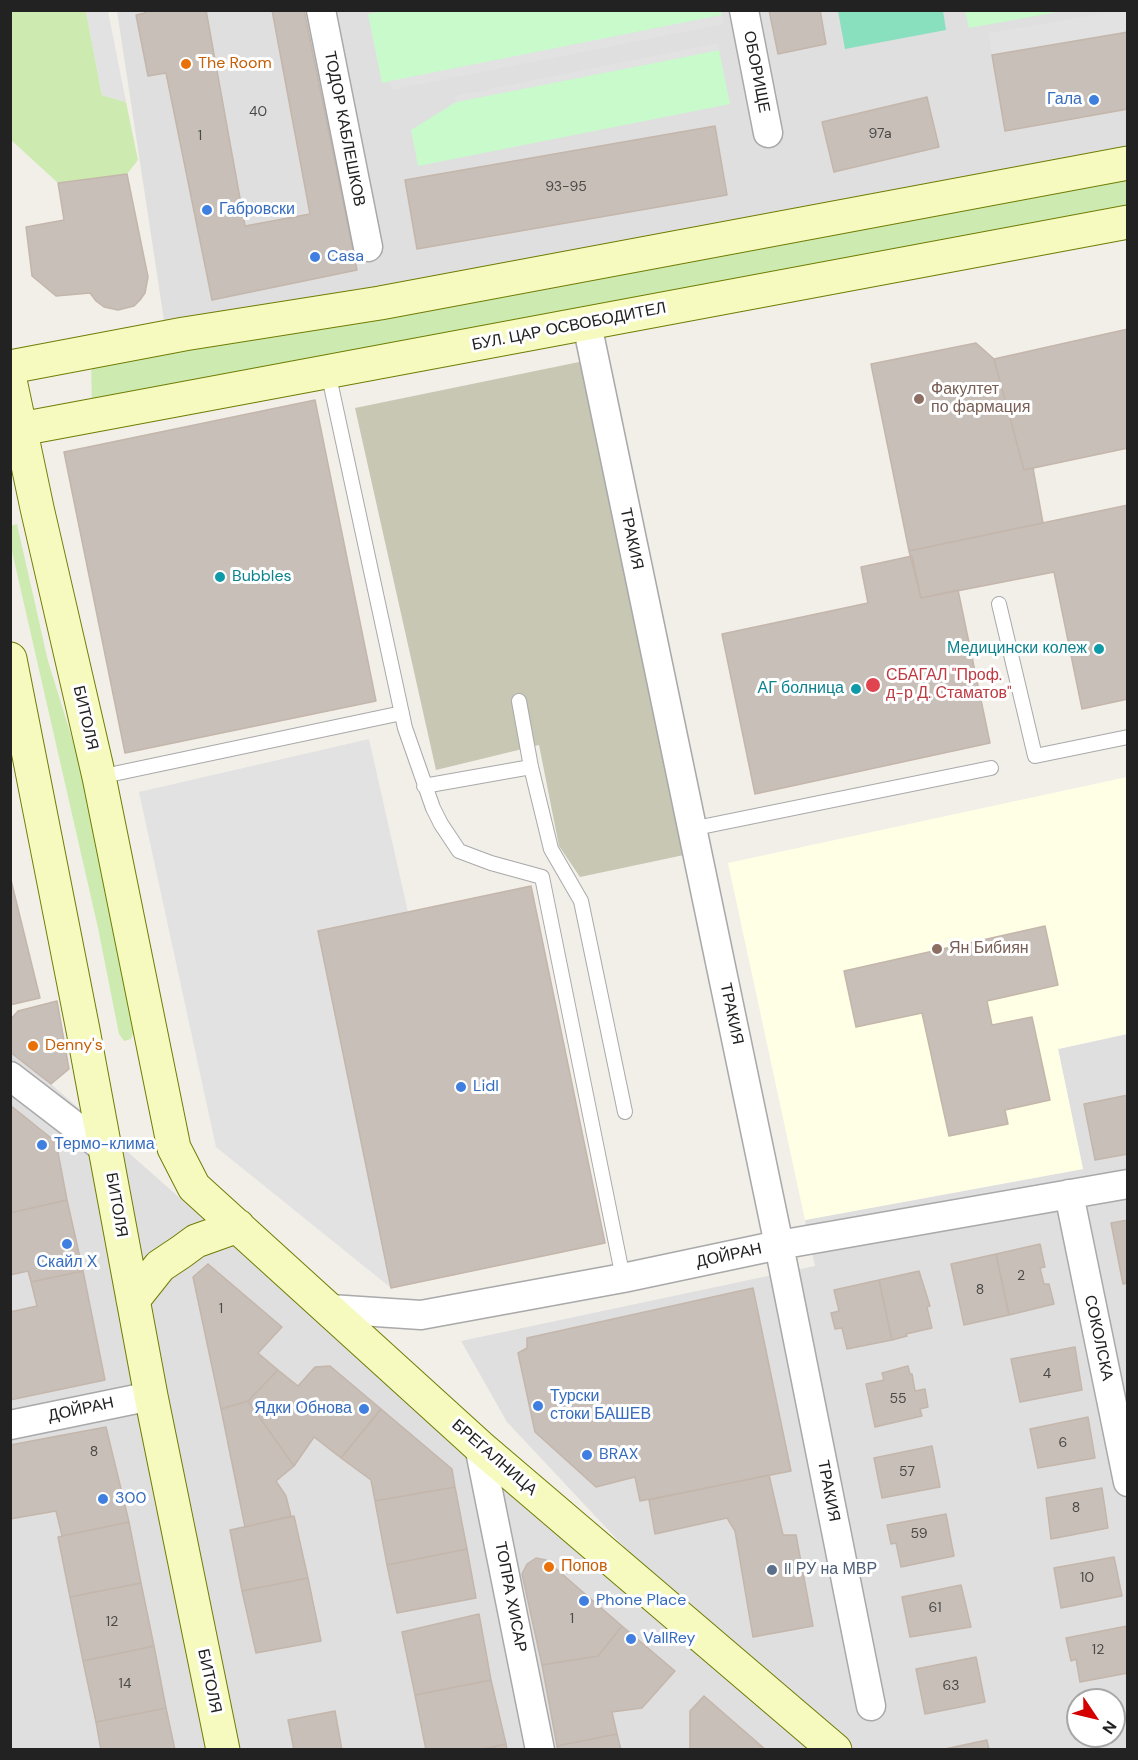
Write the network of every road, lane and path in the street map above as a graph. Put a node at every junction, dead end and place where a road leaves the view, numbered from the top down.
1 (321, 10) edge
2 (744, 10) edge
3 (768, 133) dead end
4 (1128, 163) edge
5 (1128, 222) edge
6 (368, 247) dead end
7 (587, 324) junction
8 (10, 367) edge
9 (328, 372) junction
10 (10, 380) edge
11 (16, 430) edge
12 (999, 604) dead end
13 (10, 659) edge
14 (519, 701) dead end
15 (402, 713) junction
16 (1128, 737) edge
17 (531, 767) junction
18 (991, 768) dead end
19 (99, 777) junction
20 (424, 786) junction
21 (692, 829) junction
22 (10, 1076) edge
23 (625, 1112) dead end
24 (174, 1148) joint
25 (105, 1149) junction
26 (1128, 1184) edge
27 (1069, 1194) junction
28 (238, 1226) junction
29 (779, 1245) junction
30 (622, 1278) junction
31 (133, 1300) junction
32 (330, 1309) junction
33 (151, 1396) junction
34 (10, 1425) edge
35 (479, 1446) junction
36 (1128, 1482) edge
37 (871, 1706) dead end
38 (223, 1749) edge
39 (540, 1749) edge
40 (835, 1749) edge

1 - 6 street, ТОДОР КАБЛЕШКОВ
2 - 3 street, ОБОРИЩЕ
4 - 8 street
5 - 7 street, БУЛ. ЦАР ОСВОБОДИТЕЛ
7 - 9 street, БУЛ. ЦАР ОСВОБОДИТЕЛ
7 - 21 street, ТРАКИЯ
9 - 11 street, БУЛ. ЦАР ОСВОБОДИТЕЛ
9 - 15 lane
10 - 11 street, БИТОЛЯ
11 - 19 street, БИТОЛЯ
12 - 16 lane
13 - 25 street, БИТОЛЯ
14 - 17 lane
15 - 19 lane
15 - 20 lane
17 - 20 lane
17 - 23 lane
18 - 21 lane
19 - 24 street, БИТОЛЯ
20 - 30 lane
21 - 29 street, ТРАКИЯ
22 - 25 street
24 - 28 street, БРЕГАЛНИЦА
25 - 31 street, БИТОЛЯ
26 - 27 street, ДОЙРАН
27 - 29 street, ДОЙРАН
27 - 36 street, СОКОЛСКА
28 - 31 street
28 - 32 street, БРЕГАЛНИЦА
29 - 30 street, ДОЙРАН
29 - 37 street, ТРАКИЯ
30 - 32 street, ДОЙРАН
31 - 33 street, БИТОЛЯ
32 - 35 street, БРЕГАЛНИЦА
33 - 34 street, ДОЙРАН
33 - 38 street, БИТОЛЯ
35 - 39 street, ТОПРА ХИСАР
35 - 40 street, БРЕГАЛНИЦА

